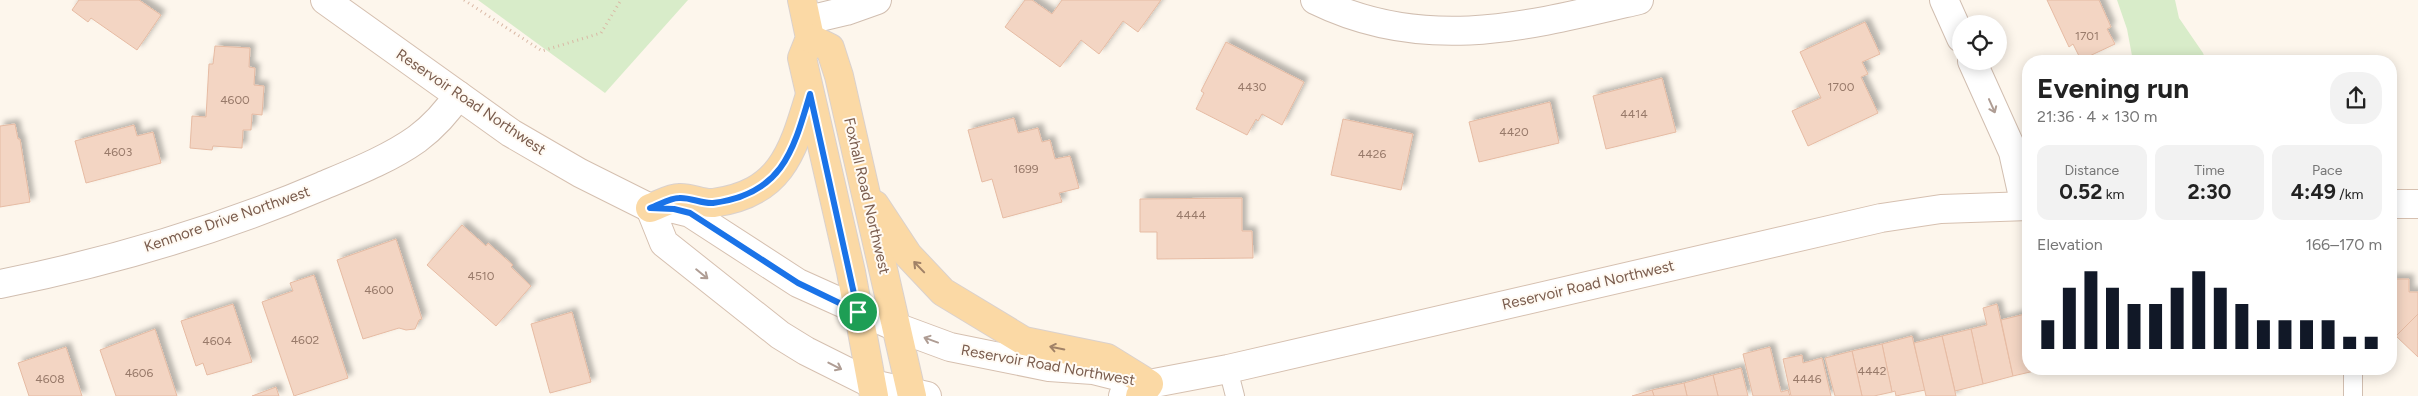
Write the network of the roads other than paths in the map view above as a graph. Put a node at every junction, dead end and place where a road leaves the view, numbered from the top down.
1 (325, 0) edge
2 (877, 0) edge
3 (1315, 0) edge
4 (1639, 0) edge
5 (1944, 0) edge
6 (1952, 18) edge
7 (807, 19) edge
8 (1976, 70) edge
9 (810, 94) junction
10 (458, 95) junction
11 (2022, 187) edge
12 (866, 190) junction
13 (2397, 204) edge
14 (2418, 204) edge
15 (2022, 206) edge
16 (650, 208) junction
17 (0, 284) edge
18 (858, 312) junction
19 (896, 327) junction
20 (1228, 369) junction
21 (2353, 375) edge
22 (873, 390) edge
23 (1145, 390) edge
24 (917, 395) edge
25 (1123, 396) edge
26 (1235, 396) edge
27 (2353, 396) edge

1 - 10 main road, Reservoir Road Northwest
2 - 7 main road
3 - 4 main road
5 - 6 main road
7 - 9 main road
7 - 12 main road, Foxhall Road Northwest
8 -> 11 main road
9 - 16 main road
9 - 18 main road
10 - 16 main road, Reservoir Road Northwest
10 - 17 main road, Kenmore Drive Northwest
12 - 19 main road, Foxhall Road Northwest
23 -> 12 main road
13 - 14 main road
15 - 20 main road, Reservoir Road Northwest
16 - 18 main road, Reservoir Road Northwest
16 -> 22 main road
18 - 19 main road, Reservoir Road Northwest
18 - 22 main road
23 -> 19 main road, Reservoir Road Northwest
19 - 24 main road, Foxhall Road Northwest
20 - 23 main road, Reservoir Road Northwest
20 - 26 lane
21 - 27 lane
22 - 24 main road
23 - 25 main road, Reservoir Road Northwest

